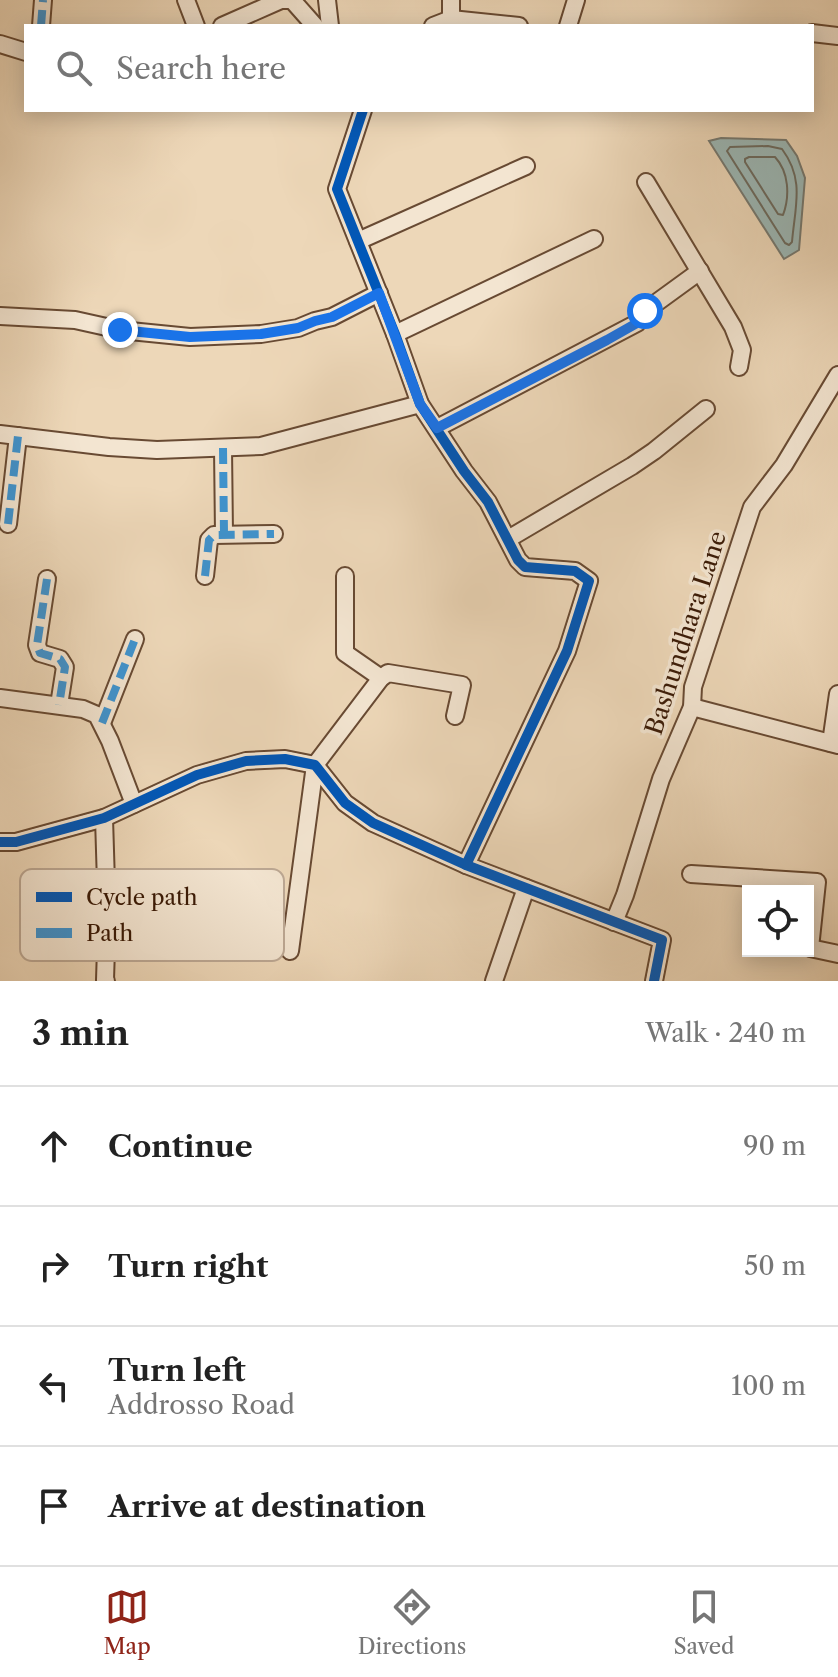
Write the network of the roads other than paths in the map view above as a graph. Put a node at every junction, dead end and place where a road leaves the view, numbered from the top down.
1 (43, 0) edge
2 (186, 0) edge
3 (327, 0) edge
4 (451, 0) edge
5 (576, 0) edge
6 (451, 19) junction
7 (41, 24) edge
8 (195, 24) edge
9 (227, 24) edge
10 (313, 24) edge
11 (330, 24) edge
12 (438, 24) edge
13 (500, 24) edge
14 (569, 24) edge
15 (814, 33) edge
16 (838, 36) edge
17 (0, 44) edge
18 (24, 51) edge
19 (362, 112) edge
20 (526, 166) dead end
21 (646, 182) dead end
22 (594, 239) dead end
23 (358, 241) junction
24 (700, 271) junction
25 (379, 293) junction
26 (0, 316) edge
27 (395, 334) junction
28 (739, 367) dead end
29 (838, 375) edge
30 (420, 404) junction
31 (706, 409) dead end
32 (437, 428) junction
33 (0, 434) edge
34 (18, 436) junction
35 (223, 448) junction
36 (8, 524) dead end
37 (224, 534) junction
38 (274, 534) dead end
39 (508, 539) junction
40 (205, 576) dead end
41 (345, 576) dead end
42 (47, 579) dead end
43 (135, 639) dead end
44 (381, 678) junction
45 (838, 694) edge
46 (0, 698) edge
47 (59, 705) junction
48 (692, 707) junction
49 (455, 716) dead end
50 (102, 723) junction
51 (834, 744) edge
52 (315, 765) junction
53 (134, 804) junction
54 (104, 818) junction
55 (0, 842) edge
56 (466, 865) junction
57 (106, 869) edge
58 (691, 874) dead end
59 (526, 888) junction
60 (614, 922) junction
61 (290, 951) dead end
62 (838, 954) edge
63 (106, 961) edge
64 (106, 981) edge
65 (494, 981) edge
66 (654, 981) edge

1 - 7 street
2 - 8 street
3 - 11 street
4 - 6 street
5 - 14 street
6 - 12 street
6 - 13 street
9 - 10 street
15 - 16 street
17 - 18 street
19 - 23 street
20 - 23 street
21 - 24 street
22 - 27 street
23 - 25 street
24 - 28 street
24 - 32 street
25 - 26 street
25 - 27 street
27 - 30 street
29 - 48 street, Bashundhara Lane
30 - 32 street
30 - 35 street
31 - 39 street
32 - 39 street
33 - 34 street
34 - 35 street
34 - 36 street
35 - 37 street
37 - 38 street
37 - 40 street
39 - 56 street
41 - 44 street
42 - 47 street
43 - 50 street
44 - 49 street
44 - 52 street
45 - 51 street
46 - 47 street
47 - 50 street
48 - 51 street
48 - 60 street, Bashundhara Lane
50 - 53 street
52 - 53 street
52 - 56 street
52 - 61 street
53 - 54 street
54 - 55 street
54 - 57 street
56 - 59 street
58 - 62 street
59 - 60 street
59 - 65 street
60 - 66 street
63 - 64 street

